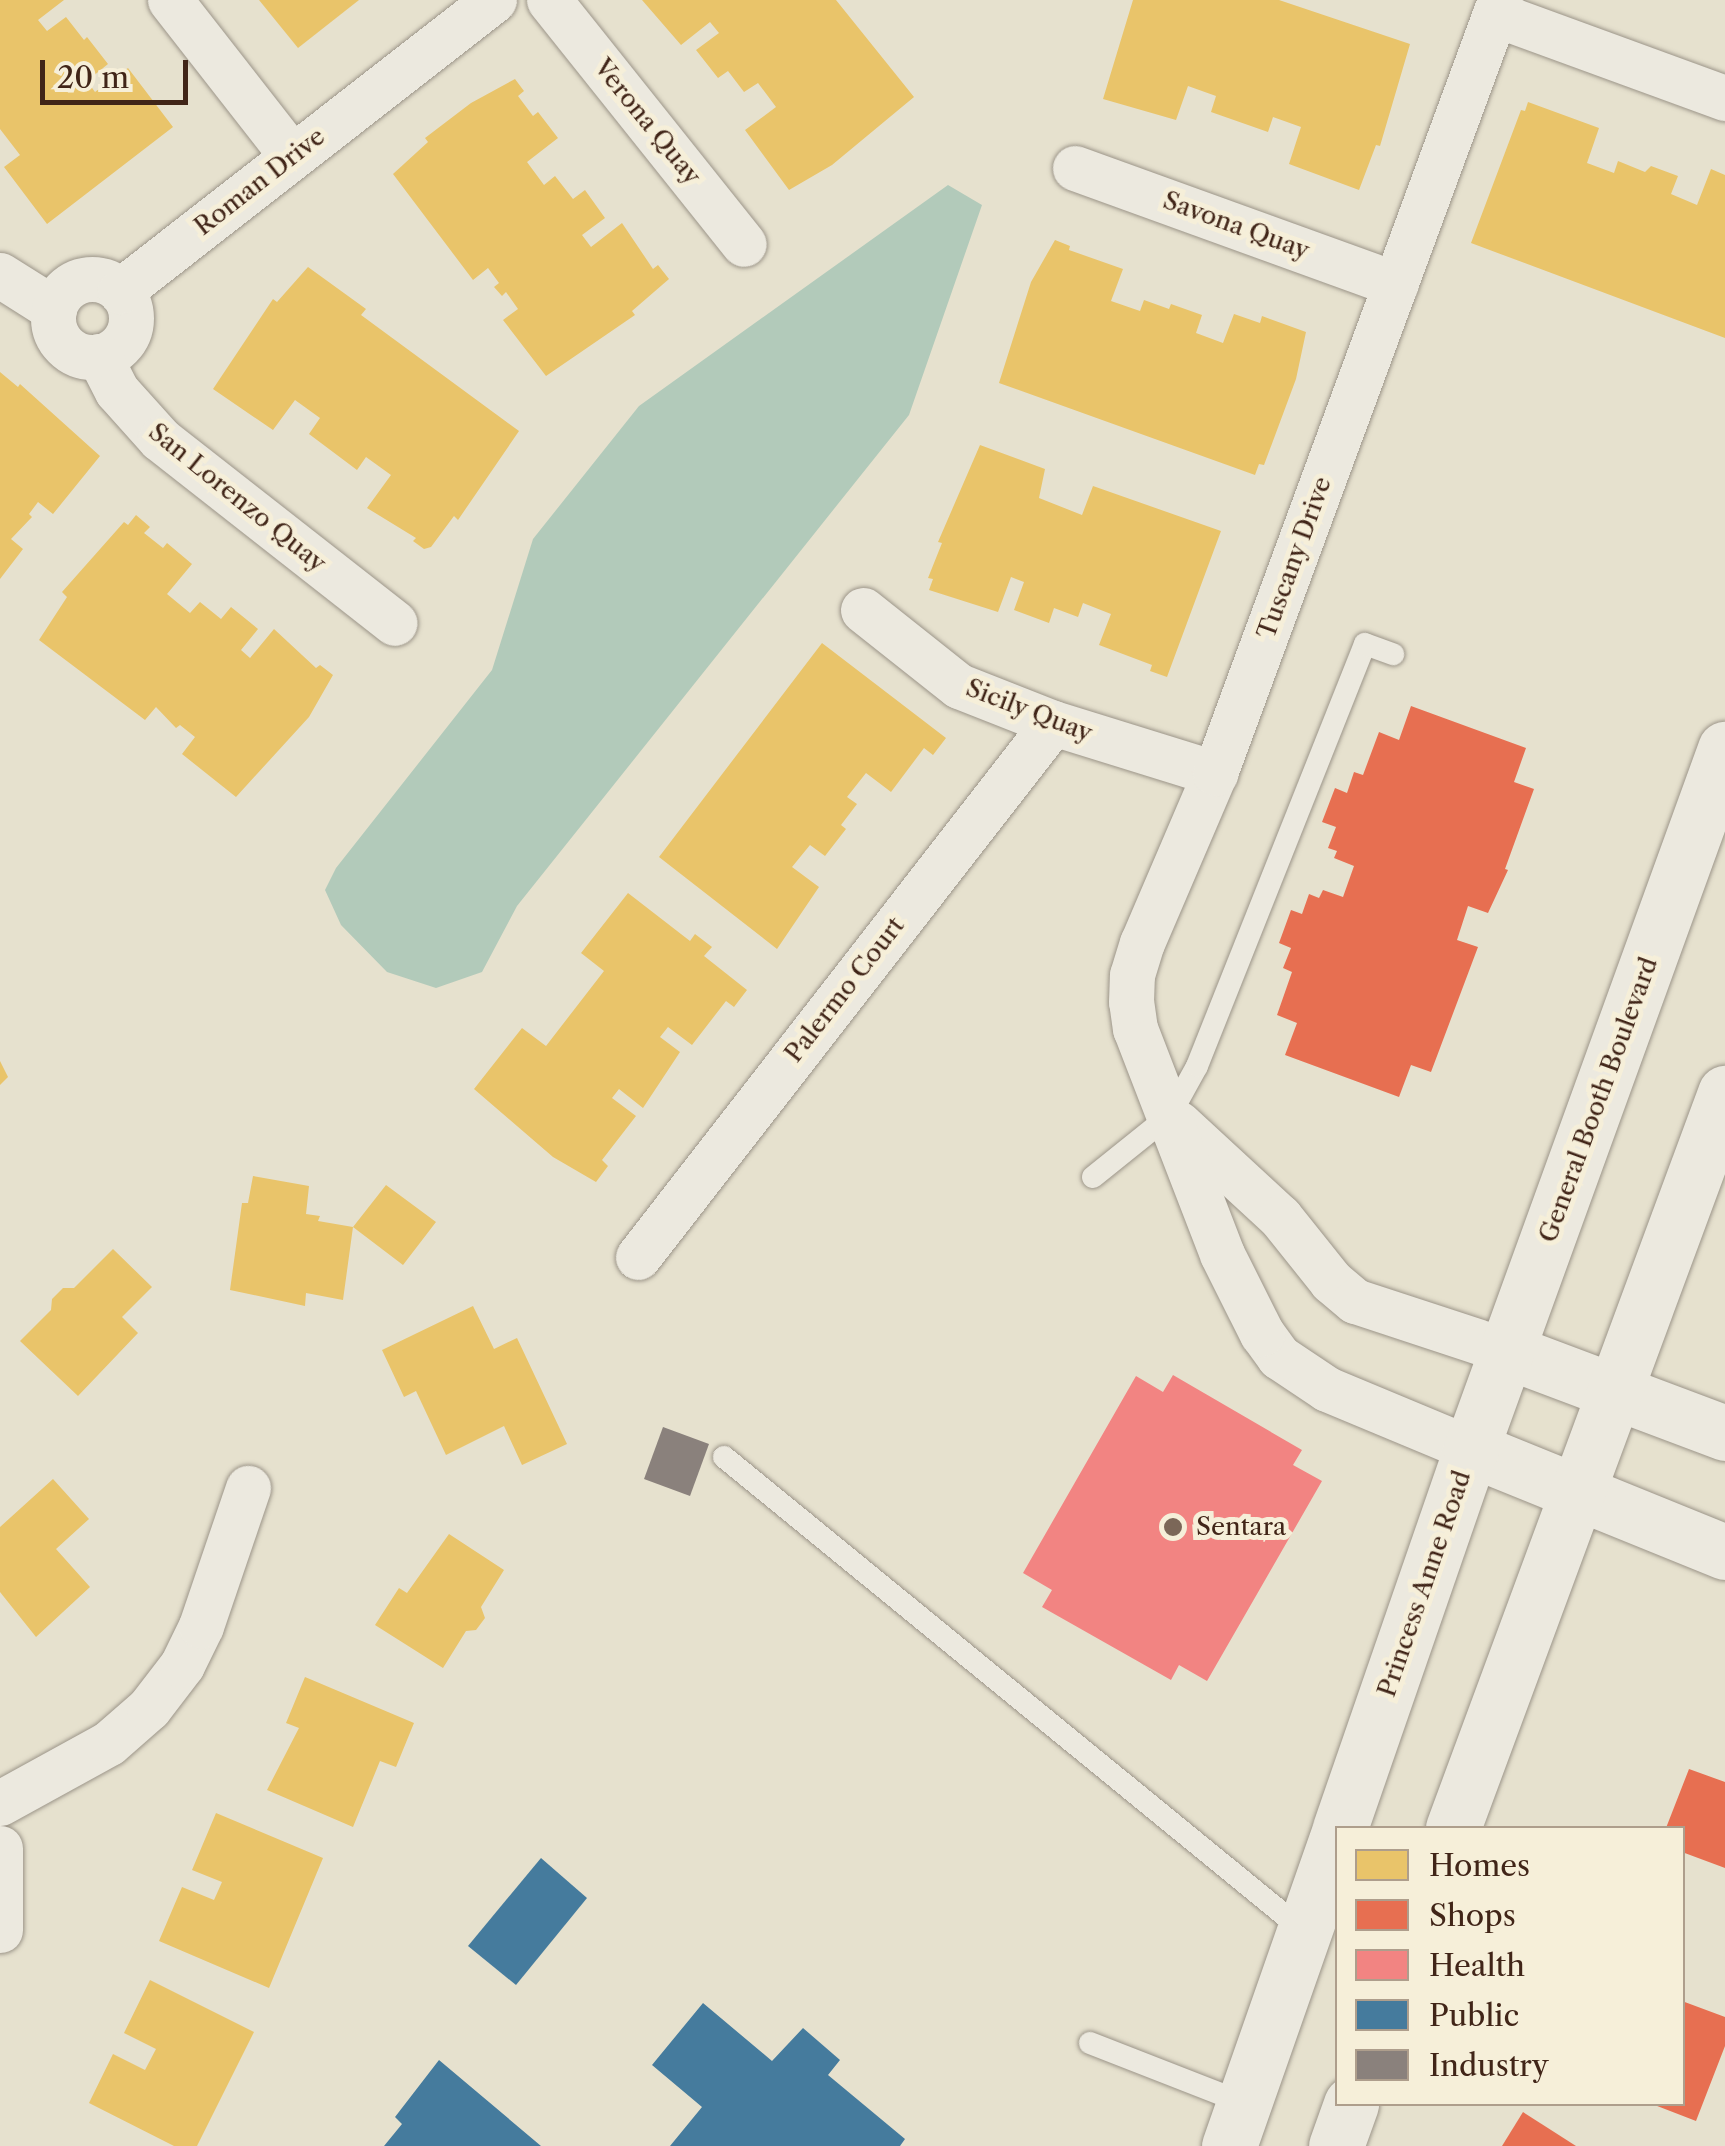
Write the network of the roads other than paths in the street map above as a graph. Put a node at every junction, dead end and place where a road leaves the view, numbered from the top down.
1 (170, 0) edge
2 (494, 0) edge
3 (549, 0) edge
4 (1498, 7) edge
5 (1725, 98) edge
6 (292, 156) junction
7 (1076, 168) dead end
8 (744, 244) dead end
9 (0, 275) edge
10 (1396, 284) junction
11 (120, 291) junction
12 (54, 309) junction
13 (98, 356) junction
14 (862, 610) dead end
15 (395, 624) dead end
16 (1393, 654) dead end
17 (1053, 723) junction
18 (1725, 749) edge
19 (1215, 774) junction
20 (1725, 1093) edge
21 (1170, 1115) junction
22 (1093, 1177) dead end
23 (638, 1258) dead end
24 (1507, 1351) junction
25 (1616, 1393) junction
26 (1725, 1433) edge
27 (1472, 1449) junction
28 (724, 1457) dead end
29 (248, 1488) dead end
30 (1578, 1494) junction
31 (1725, 1552) edge
32 (0, 1803) edge
33 (1341, 1826) edge
34 (1454, 1826) edge
35 (1335, 1843) edge
36 (0, 1848) edge
37 (0, 1930) edge
38 (1304, 1931) junction
39 (1090, 2043) dead end
40 (1350, 2106) edge
41 (1237, 2124) edge
42 (1336, 2146) edge

1 - 6 street
2 - 6 street, Roman Drive
3 - 8 street, Verona Quay
4 - 5 street
4 - 10 street, Tuscany Drive
6 - 11 street, Roman Drive
7 - 10 street, Savona Quay
9 - 12 street
10 - 19 street, Tuscany Drive
11 - 12 street
11 - 13 street
12 - 13 street
13 - 15 street, San Lorenzo Quay
14 - 17 street, Sicily Quay
16 - 21 lane
17 - 19 street, Sicily Quay
17 - 23 street, Palermo Court
18 - 24 main road, General Booth Boulevard
19 - 21 street, Tuscany Drive
20 - 25 main road
21 - 22 lane
21 - 24 street, Tuscany Drive
21 - 27 street, Tuscany Drive
24 - 25 main road
24 - 27 main road, General Booth Boulevard
25 - 26 main road
25 - 30 main road
27 - 30 main road, Princess Anne Road
27 - 33 main road, Princess Anne Road
28 - 38 lane
29 - 32 street
30 - 31 main road, Princess Anne Road
30 - 34 main road
35 - 38 main road, Princess Anne Road
36 - 37 street
38 - 41 main road, Princess Anne Road
39 - 41 lane
40 - 42 main road

